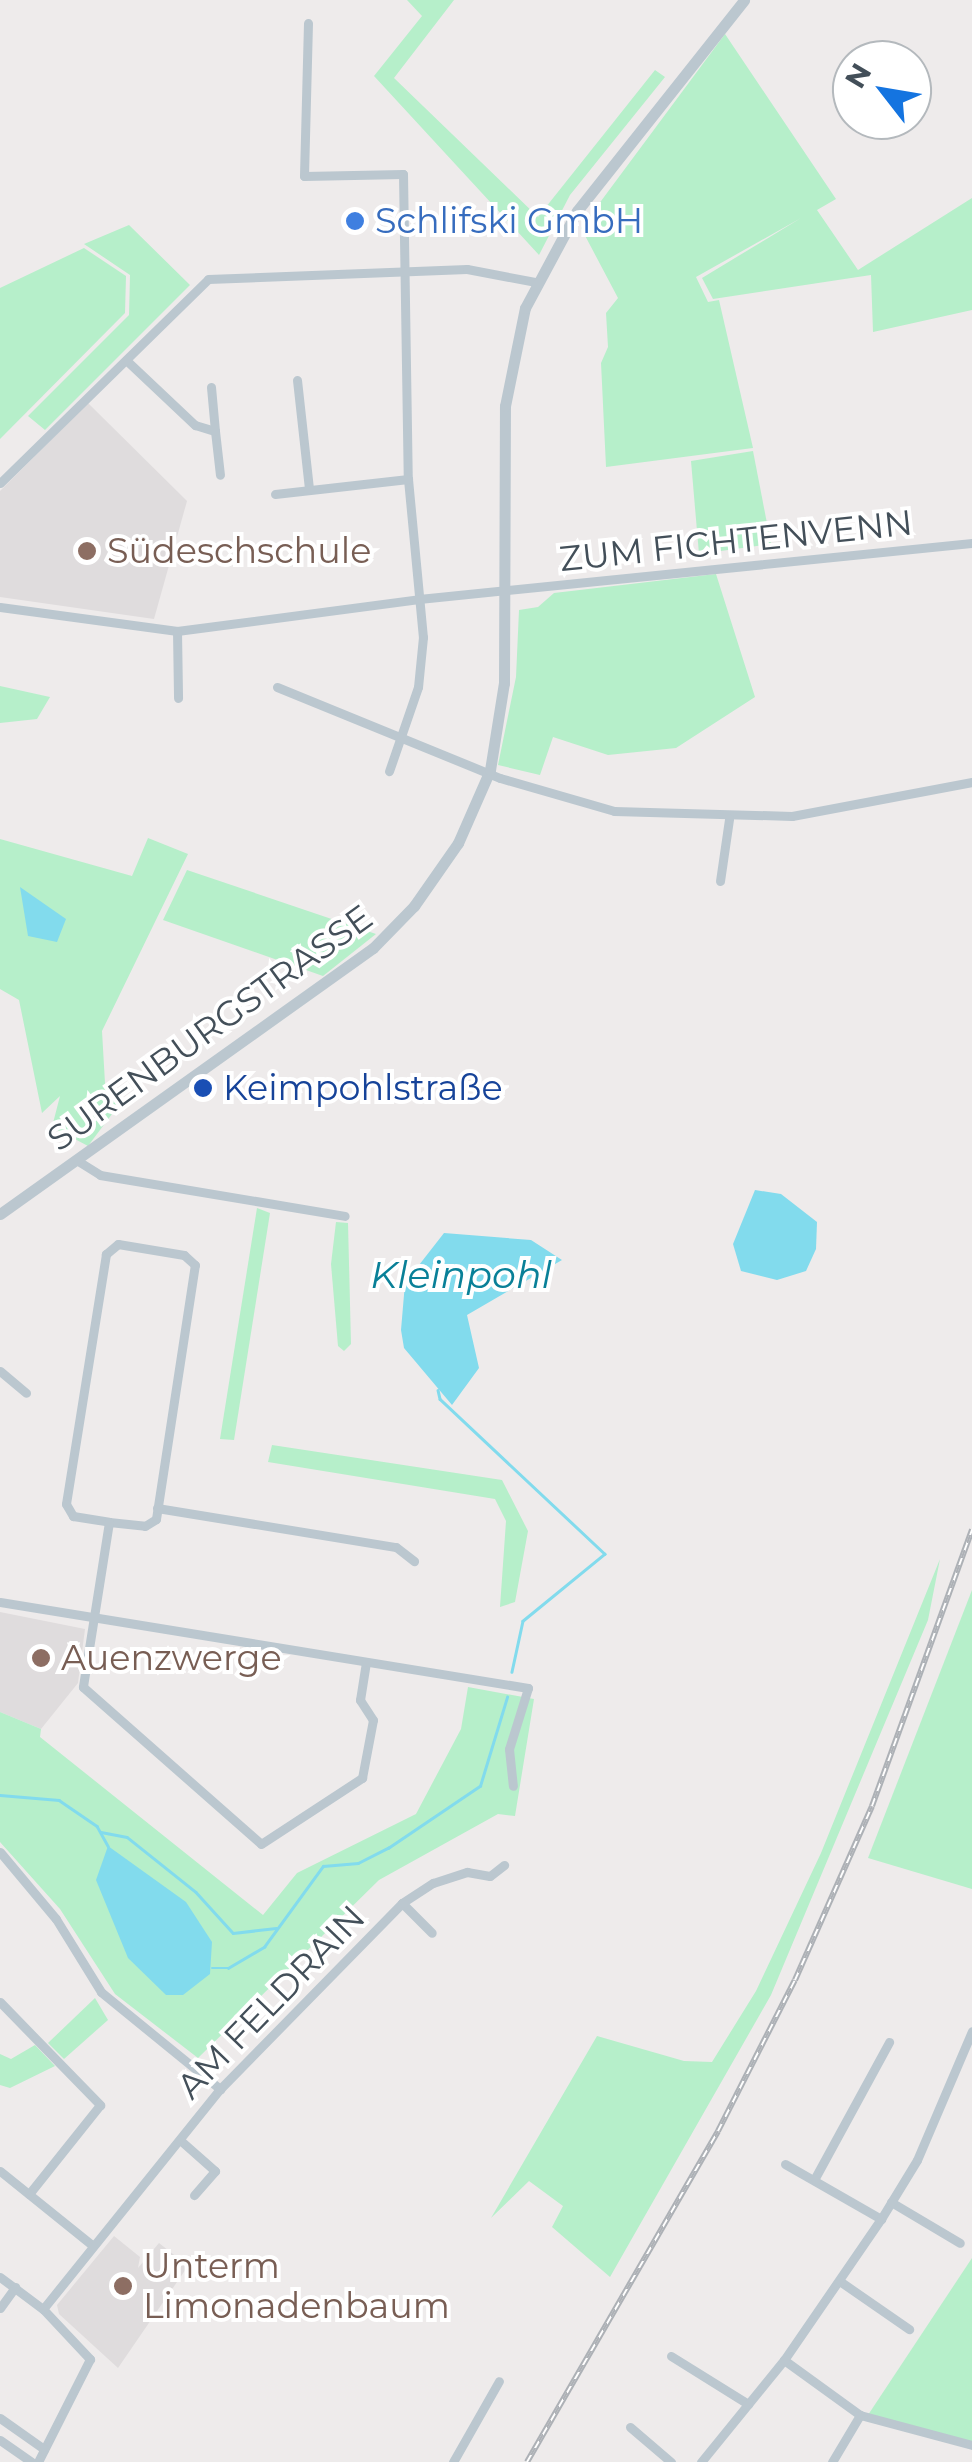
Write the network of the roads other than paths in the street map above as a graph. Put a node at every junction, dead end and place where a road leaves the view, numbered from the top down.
1 (744, 0) edge
2 (308, 23) dead end
3 (406, 272) junction
4 (535, 282) junction
5 (126, 360) junction
6 (297, 380) dead end
7 (211, 387) dead end
8 (215, 431) junction
9 (220, 475) dead end
10 (408, 479) junction
11 (0, 482) edge
12 (309, 488) junction
13 (276, 494) dead end
14 (972, 543) edge
15 (506, 591) junction
16 (419, 599) junction
17 (0, 607) edge
18 (176, 631) junction
19 (277, 687) dead end
20 (178, 698) dead end
21 (404, 735) junction
22 (490, 770) junction
23 (389, 771) dead end
24 (972, 782) edge
25 (729, 819) junction
26 (720, 881) dead end
27 (78, 1161) junction
28 (0, 1214) edge
29 (345, 1216) dead end
30 (0, 1371) edge
31 (26, 1394) dead end
32 (157, 1508) junction
33 (110, 1522) junction
34 (414, 1560) dead end
35 (0, 1602) edge
36 (95, 1616) junction
37 (366, 1662) junction
38 (513, 1786) dead end
39 (0, 1852) edge
40 (504, 1866) dead end
41 (402, 1904) junction
42 (432, 1933) dead end
43 (0, 2002) edge
44 (972, 2032) edge
45 (889, 2042) dead end
46 (220, 2090) junction
47 (180, 2140) junction
48 (785, 2164) dead end
49 (0, 2171) edge
50 (815, 2178) junction
51 (29, 2194) junction
52 (194, 2195) dead end
53 (891, 2202) junction
54 (881, 2219) junction
55 (92, 2244) junction
56 (960, 2244) dead end
57 (0, 2277) edge
58 (841, 2282) junction
59 (15, 2287) junction
60 (0, 2308) edge
61 (42, 2309) junction
62 (909, 2329) dead end
63 (672, 2356) dead end
64 (784, 2360) junction
65 (499, 2381) dead end
66 (748, 2404) junction
67 (860, 2415) junction
68 (0, 2418) edge
69 (630, 2426) dead end
70 (0, 2440) edge
71 (972, 2445) edge
72 (44, 2450) junction
73 (34, 2462) edge
74 (453, 2462) edge
75 (672, 2462) edge
76 (702, 2462) edge
77 (832, 2462) edge

1 - 4 street, SURENBURGSTRASSE
2 - 3 street
3 - 4 street
3 - 5 street
3 - 10 street
4 - 15 street, SURENBURGSTRASSE
5 - 8 street
5 - 11 street
6 - 12 street
7 - 8 street
8 - 9 street
10 - 12 street
10 - 16 street
12 - 13 street
14 - 15 street, ZUM FICHTENVENN
15 - 16 street, ZUM FICHTENVENN
15 - 22 street, SURENBURGSTRASSE
16 - 18 street, ZUM FICHTENVENN
16 - 21 street
17 - 18 street, ZUM FICHTENVENN
18 - 20 street
19 - 21 street
21 - 22 street
21 - 23 street
22 - 25 street
22 - 27 street, SURENBURGSTRASSE
24 - 25 street
25 - 26 street
27 - 28 street, SURENBURGSTRASSE
27 - 29 street
30 - 31 street
32 - 33 street
32 - 33 street
32 - 34 street
33 - 36 street
35 - 36 street
36 - 37 street
36 - 37 street
37 - 38 street
39 - 46 street
40 - 41 street, AM FELDRAIN
41 - 42 street, AM FELDRAIN
41 - 46 street, AM FELDRAIN
43 - 51 street
44 - 53 street
45 - 50 street
46 - 47 street, AM FELDRAIN
47 - 52 street, AM FELDRAIN
47 - 55 street, AM FELDRAIN
48 - 50 street
49 - 51 street
50 - 54 street
51 - 55 street
53 - 54 street
53 - 56 street
54 - 58 street
55 - 61 street, AM FELDRAIN
57 - 59 street
58 - 62 street
58 - 64 street
59 - 60 street
59 - 61 street
61 - 72 street
63 - 66 street
64 - 66 street
64 - 67 street
65 - 74 street
66 - 76 street
67 - 71 street
67 - 77 street
68 - 72 street
69 - 75 street
70 - 73 street
72 - 73 street

